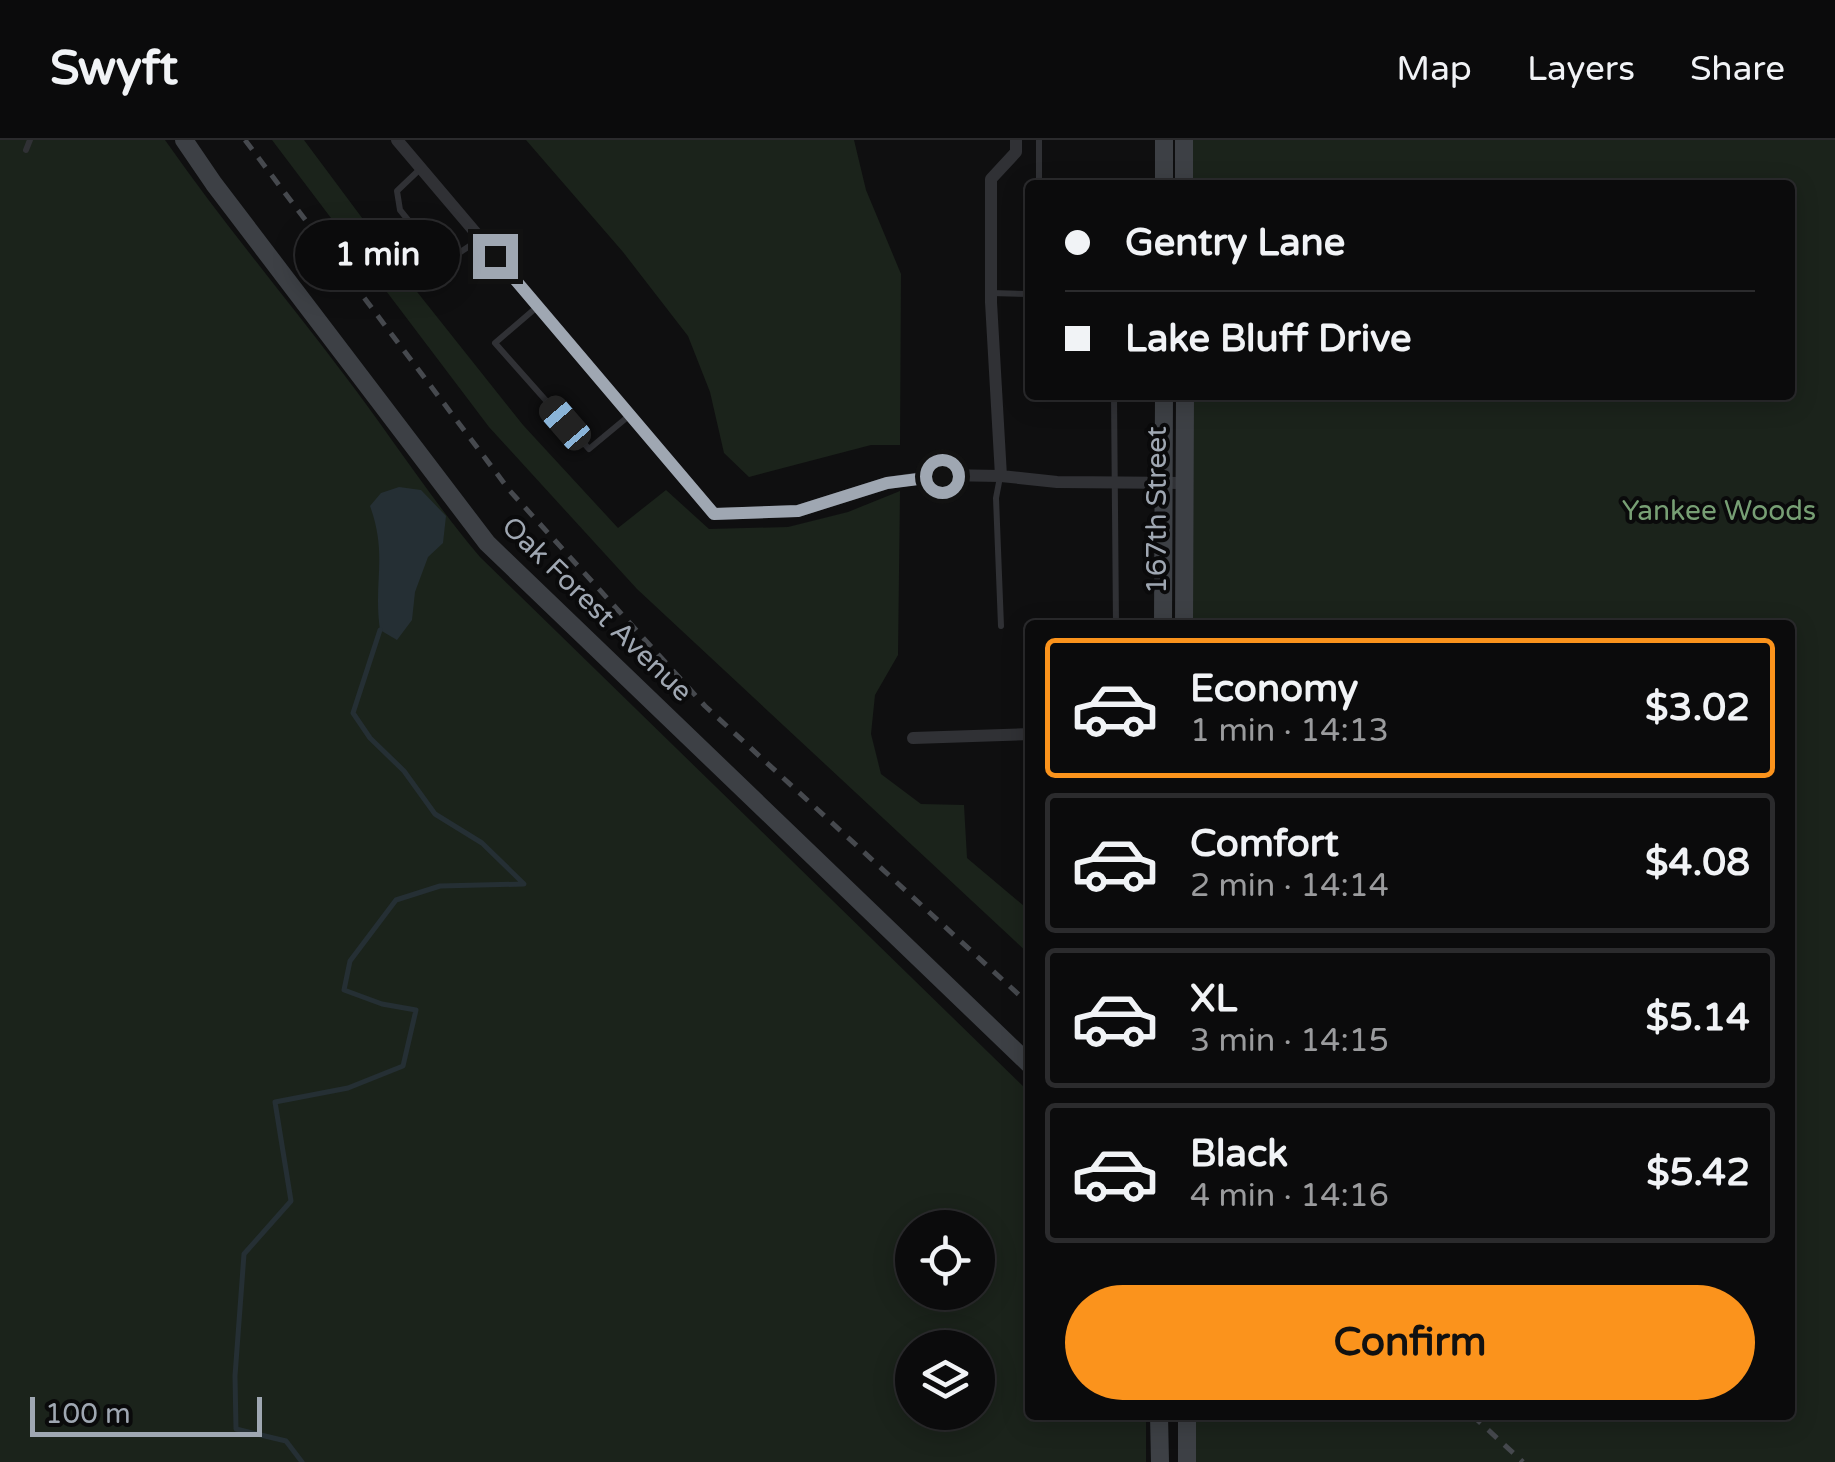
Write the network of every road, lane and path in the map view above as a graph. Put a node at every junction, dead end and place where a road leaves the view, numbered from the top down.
1 (30, 140) edge
2 (184, 140) edge
3 (397, 140) edge
4 (1016, 140) edge
5 (1040, 140) edge
6 (1164, 140) edge
7 (1184, 140) edge
8 (26, 150) dead end
9 (421, 168) junction
10 (1039, 180) edge
11 (1164, 180) edge
12 (1184, 180) edge
13 (481, 239) junction
14 (991, 293) junction
15 (1025, 294) edge
16 (538, 306) junction
17 (1114, 400) edge
18 (1164, 400) edge
19 (1186, 400) edge
20 (630, 415) junction
21 (1000, 476) junction
22 (1115, 483) junction
23 (1164, 483) junction
24 (1186, 483) junction
25 (1116, 620) edge
26 (1163, 620) edge
27 (1184, 620) edge
28 (1001, 626) dead end
29 (1025, 734) edge
30 (914, 738) dead end
31 (1025, 1060) edge
32 (1160, 1420) edge
33 (1187, 1420) edge
34 (1160, 1462) edge
35 (1187, 1462) edge

1 - 8 lane
2 - 31 street, Oak Forest Avenue
3 - 9 street
4 - 14 street
5 - 10 lane
6 - 11 street
7 - 12 street
9 - 13 street
9 - 13 lane
13 - 16 street
14 - 15 lane
14 - 21 street
16 - 20 street
16 - 20 lane
17 - 22 lane
18 - 23 street, 167th Street
19 - 24 street, 167th Street
20 - 21 street
21 - 22 street
21 - 28 lane
22 - 23 street
22 - 25 lane
23 - 24 street
23 - 26 street, 167th Street
24 - 27 street, 167th Street
29 - 30 street
32 - 34 street
33 - 35 street

